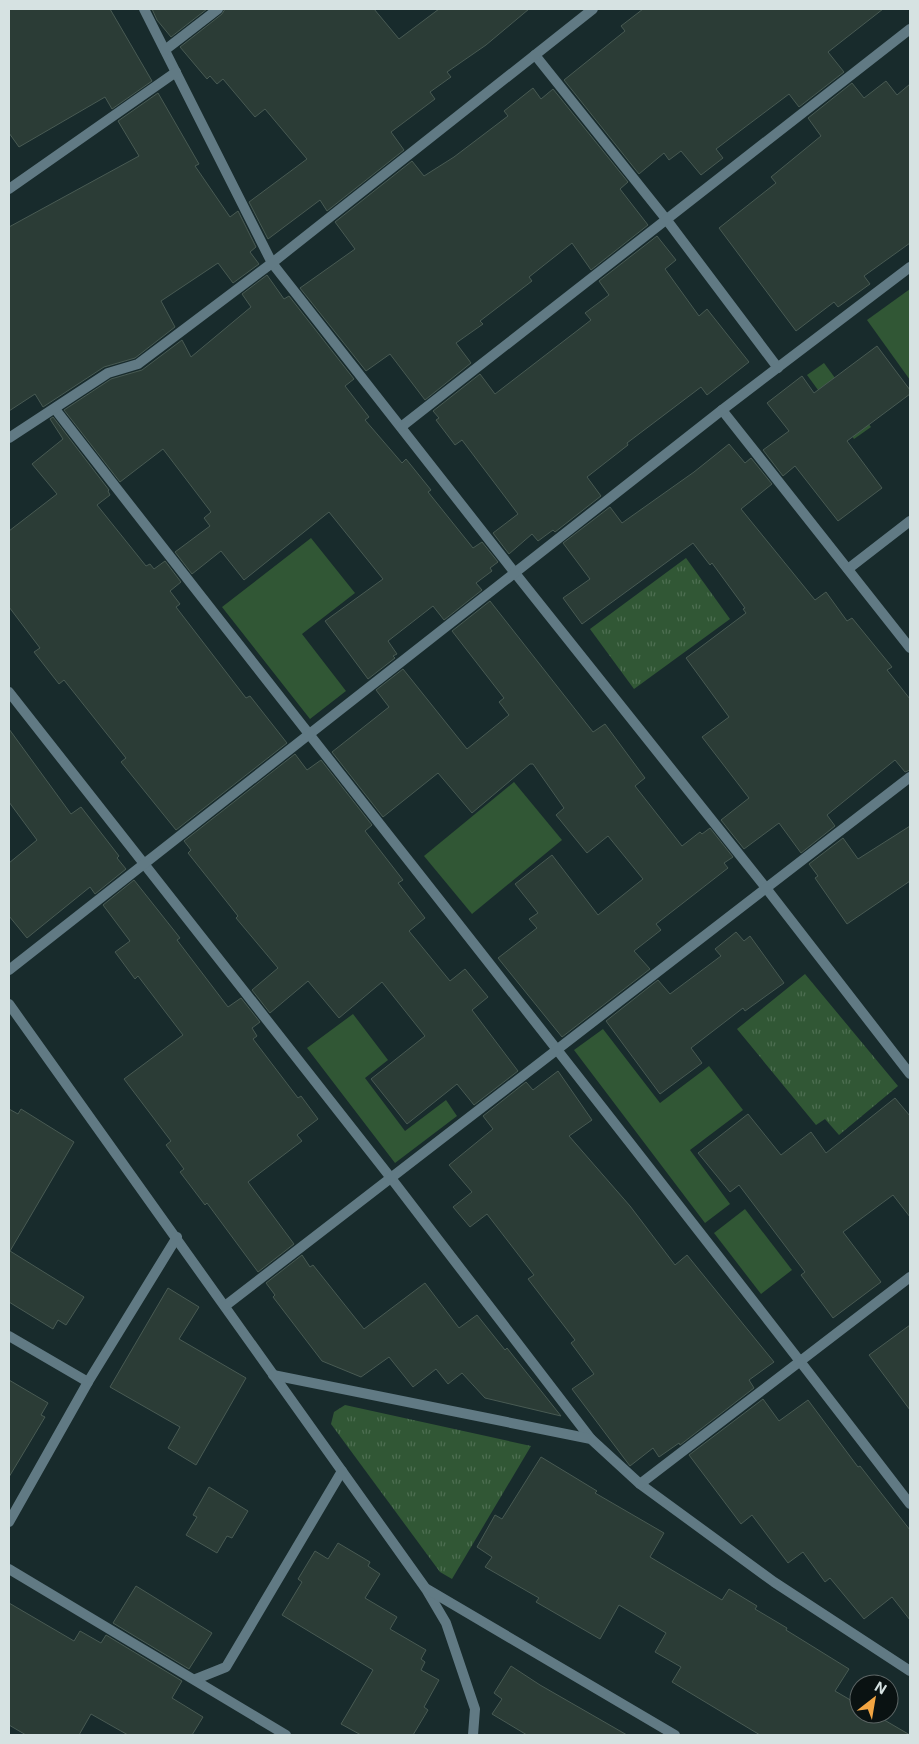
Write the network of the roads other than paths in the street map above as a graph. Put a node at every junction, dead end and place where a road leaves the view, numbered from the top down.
1 (144, 9) edge
2 (218, 9) edge
3 (593, 9) edge
4 (910, 29) edge
5 (165, 50) junction
6 (535, 55) junction
7 (176, 72) junction
8 (9, 189) edge
9 (666, 219) junction
10 (272, 263) junction
11 (910, 267) edge
12 (778, 368) junction
13 (54, 409) junction
14 (722, 410) junction
15 (401, 427) junction
16 (9, 438) edge
17 (910, 521) edge
18 (848, 569) junction
19 (515, 573) junction
20 (910, 648) edge
21 (9, 692) edge
22 (307, 735) junction
23 (910, 777) edge
24 (144, 864) junction
25 (766, 888) junction
26 (9, 970) edge
27 (10, 1008) edge
28 (555, 1049) junction
29 (910, 1074) edge
30 (391, 1178) junction
31 (177, 1238) junction
32 (910, 1276) edge
33 (225, 1306) junction
34 (9, 1336) edge
35 (800, 1361) junction
36 (273, 1375) junction
37 (88, 1382) junction
38 (591, 1438) junction
39 (342, 1471) junction
40 (640, 1484) junction
41 (910, 1504) edge
42 (9, 1522) edge
43 (9, 1569) edge
44 (426, 1588) junction
45 (910, 1671) edge
46 (196, 1679) junction
47 (286, 1735) edge
48 (473, 1735) edge
49 (675, 1735) edge

1 - 5 street
2 - 5 street
3 - 6 street
4 - 9 street
5 - 7 street
6 - 9 street
6 - 10 street
7 - 8 street
7 - 10 street
9 - 12 street
9 - 15 street
10 - 13 street
10 - 15 street
11 - 12 street
12 - 14 street
13 - 16 street
13 - 22 street
14 - 18 street
14 - 19 street
15 - 19 street
17 - 18 street
18 - 20 street
19 - 22 street
19 - 25 street
21 - 24 street
22 - 24 street
22 - 28 street
23 - 25 street
24 - 26 street
24 - 30 street
25 - 28 street
25 - 29 street
27 - 31 street
28 - 30 street
28 - 35 street
30 - 33 street
30 - 38 street
31 - 33 street
31 - 37 street
32 - 35 street
33 - 36 street
34 - 37 street
35 - 40 street
35 - 41 street
36 - 38 street
36 - 39 street
37 - 42 street
38 - 40 street
39 - 44 street
39 - 46 street
40 - 45 street
43 - 46 street
44 - 48 street
44 - 49 street
46 - 47 street

